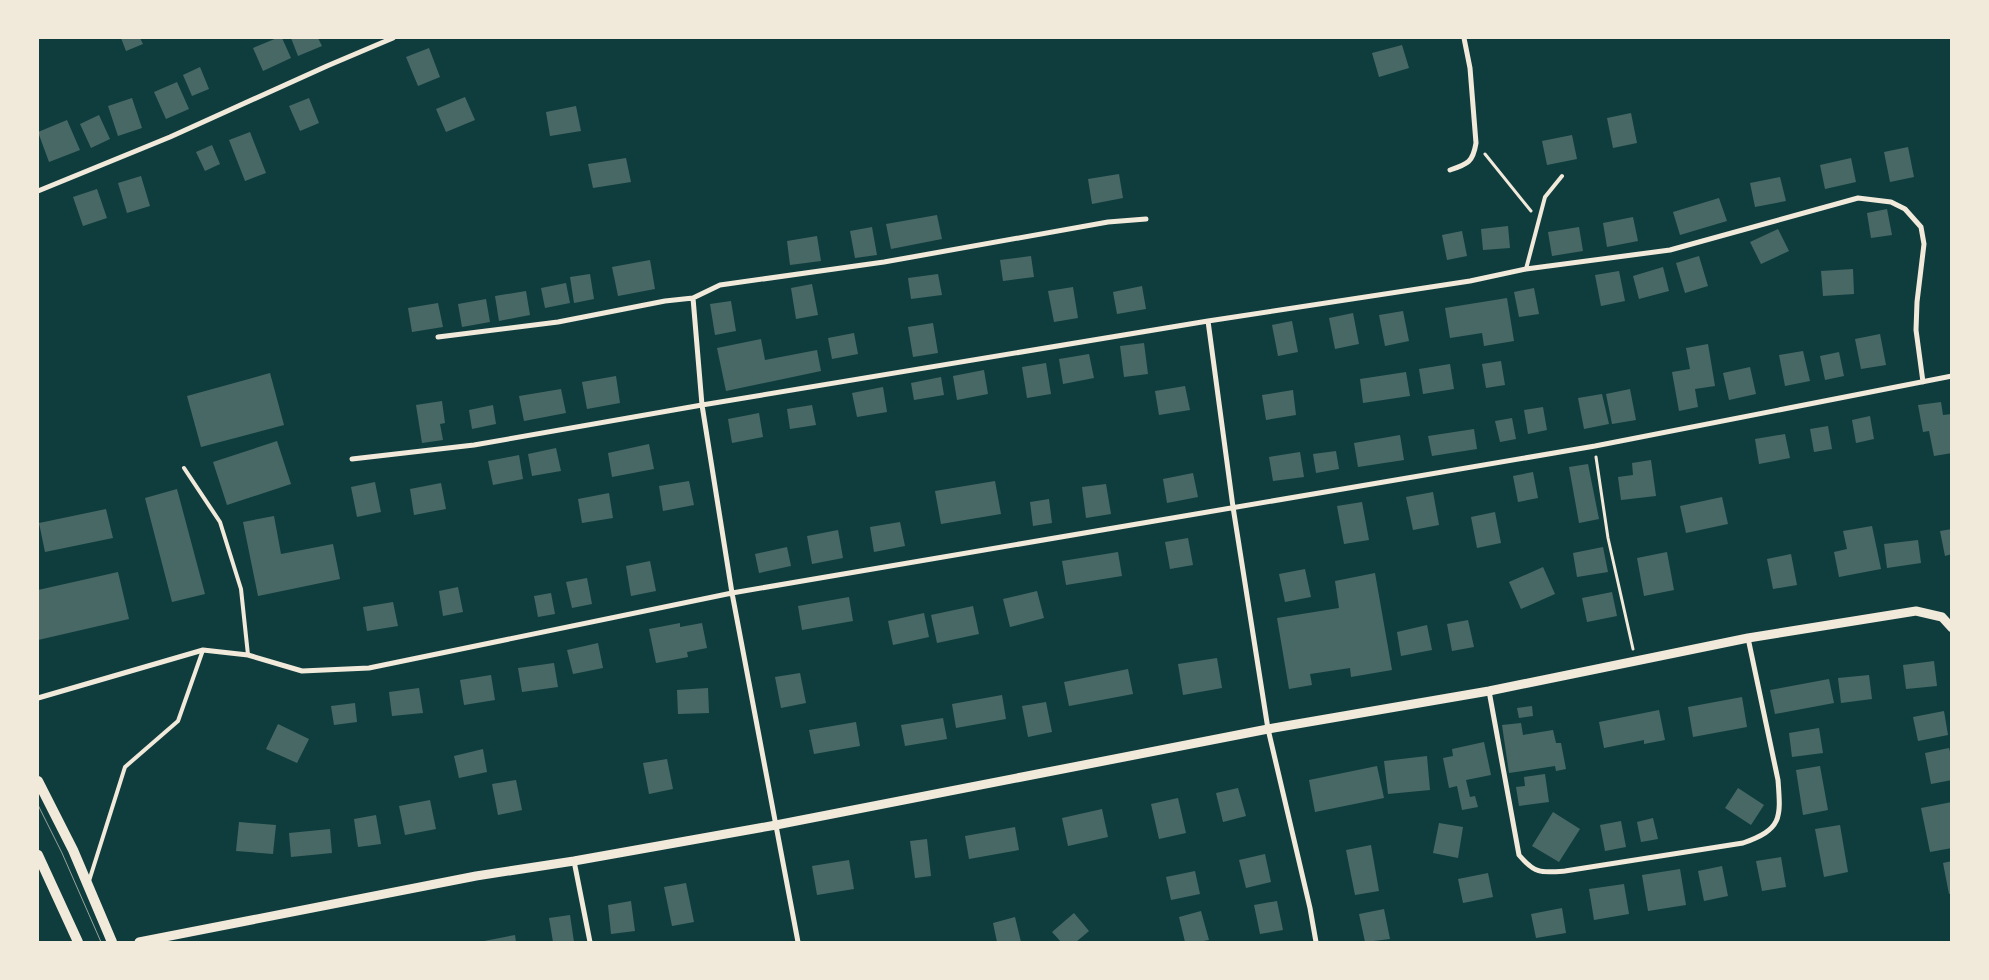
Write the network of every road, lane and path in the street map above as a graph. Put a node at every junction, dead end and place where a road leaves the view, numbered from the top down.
1 (394, 38) edge
2 (1464, 38) edge
3 (1476, 143) junction
4 (1450, 170) dead end
5 (1562, 176) dead end
6 (38, 191) edge
7 (1146, 219) dead end
8 (1540, 221) junction
9 (1526, 269) junction
10 (693, 298) junction
11 (1208, 322) junction
12 (438, 337) dead end
13 (1952, 376) edge
14 (1923, 382) junction
15 (702, 405) junction
16 (1595, 446) junction
17 (352, 459) dead end
18 (184, 468) dead end
19 (1233, 507) junction
20 (732, 593) junction
21 (1952, 628) edge
22 (1748, 638) junction
23 (203, 650) junction
24 (248, 655) junction
25 (1636, 662) junction
26 (1489, 691) junction
27 (38, 698) edge
28 (1268, 729) junction
29 (38, 781) edge
30 (776, 825) junction
31 (38, 855) edge
32 (574, 861) junction
33 (87, 885) junction
34 (78, 942) edge
35 (112, 942) edge
36 (138, 942) edge
37 (590, 942) edge
38 (798, 942) edge
39 (1316, 942) edge

1 - 6 street
2 - 3 street
3 - 4 street
3 - 8 path
5 - 8 lane
7 - 10 street
8 - 9 lane
9 - 11 street
9 - 14 street
10 - 12 street
10 - 15 street
11 - 15 street
11 - 19 street
13 - 14 street
14 - 16 street
15 - 17 street
15 - 20 street
16 - 19 street
16 - 25 path
18 - 24 lane
19 - 20 street
19 - 28 street
20 - 24 street
20 - 30 street
21 - 22 street
22 - 25 street
22 - 26 street
23 - 24 street
23 - 27 street
23 - 33 lane
25 - 26 street
26 - 28 street
28 - 30 street
28 - 39 street
29 - 33 main road
30 - 32 street
30 - 38 street
31 - 34 main road
32 - 36 street
32 - 37 street
33 - 35 main road

